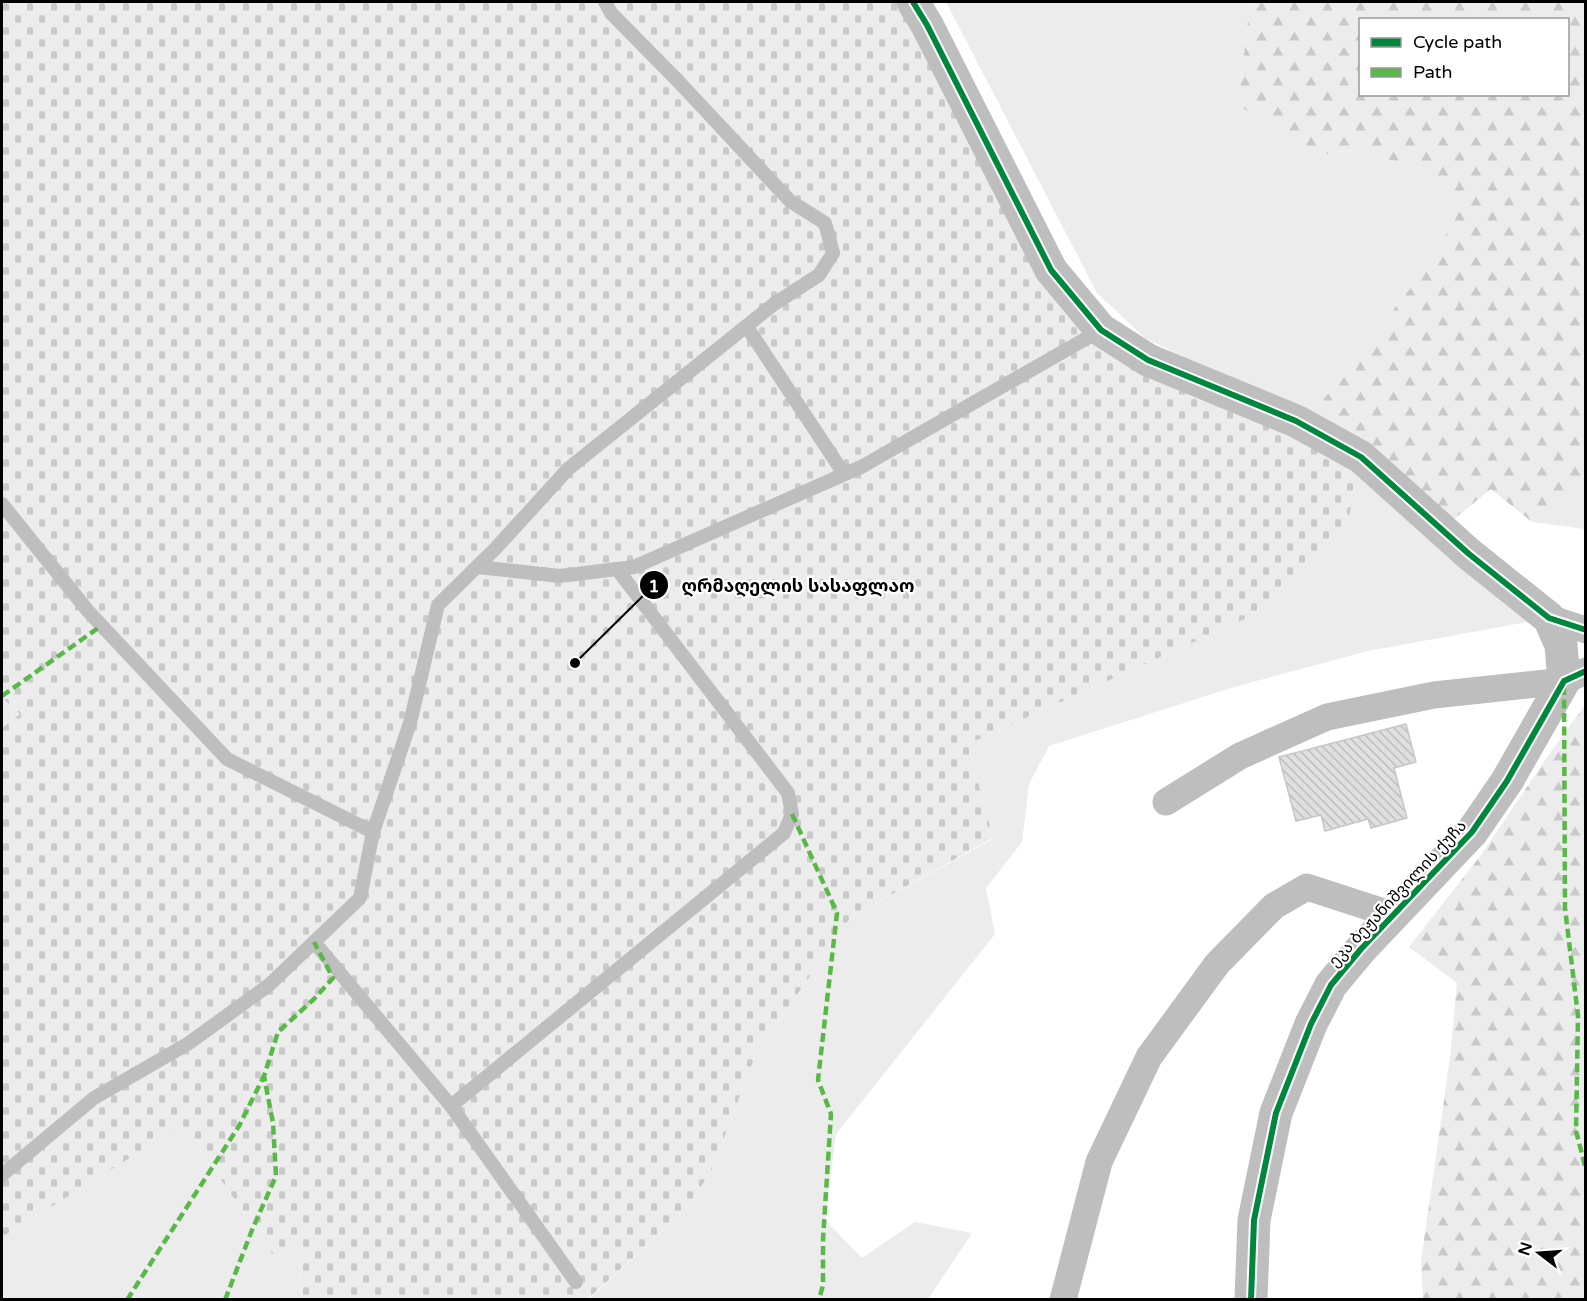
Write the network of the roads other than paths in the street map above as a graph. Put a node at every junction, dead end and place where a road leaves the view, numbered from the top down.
1 (605, 2) edge
2 (913, 2) edge
3 (747, 327) junction
4 (1101, 330) junction
5 (844, 474) junction
6 (2, 504) edge
7 (477, 567) junction
8 (617, 569) junction
9 (1549, 618) junction
10 (1586, 630) edge
11 (1575, 676) edge
12 (1166, 802) dead end
13 (373, 832) junction
14 (1393, 915) junction
15 (314, 942) junction
16 (451, 1106) junction
17 (2, 1175) edge
18 (576, 1282) dead end
19 (1063, 1299) edge
20 (1251, 1299) edge

1 - 3 lane
2 - 4 street
3 - 5 lane
3 - 7 lane
4 - 5 lane
4 - 9 street
5 - 8 lane
6 - 13 lane
7 - 8 lane
7 - 13 lane
8 - 16 lane
9 - 10 street
9 - 11 street
11 - 12 street
11 - 14 street, ეკა ბეჟანიშვილის ქუჩა
13 - 15 lane
14 - 19 street
14 - 20 street, ეკა ბეჟანიშვილის ქუჩა
15 - 16 lane
15 - 17 lane
16 - 18 lane

